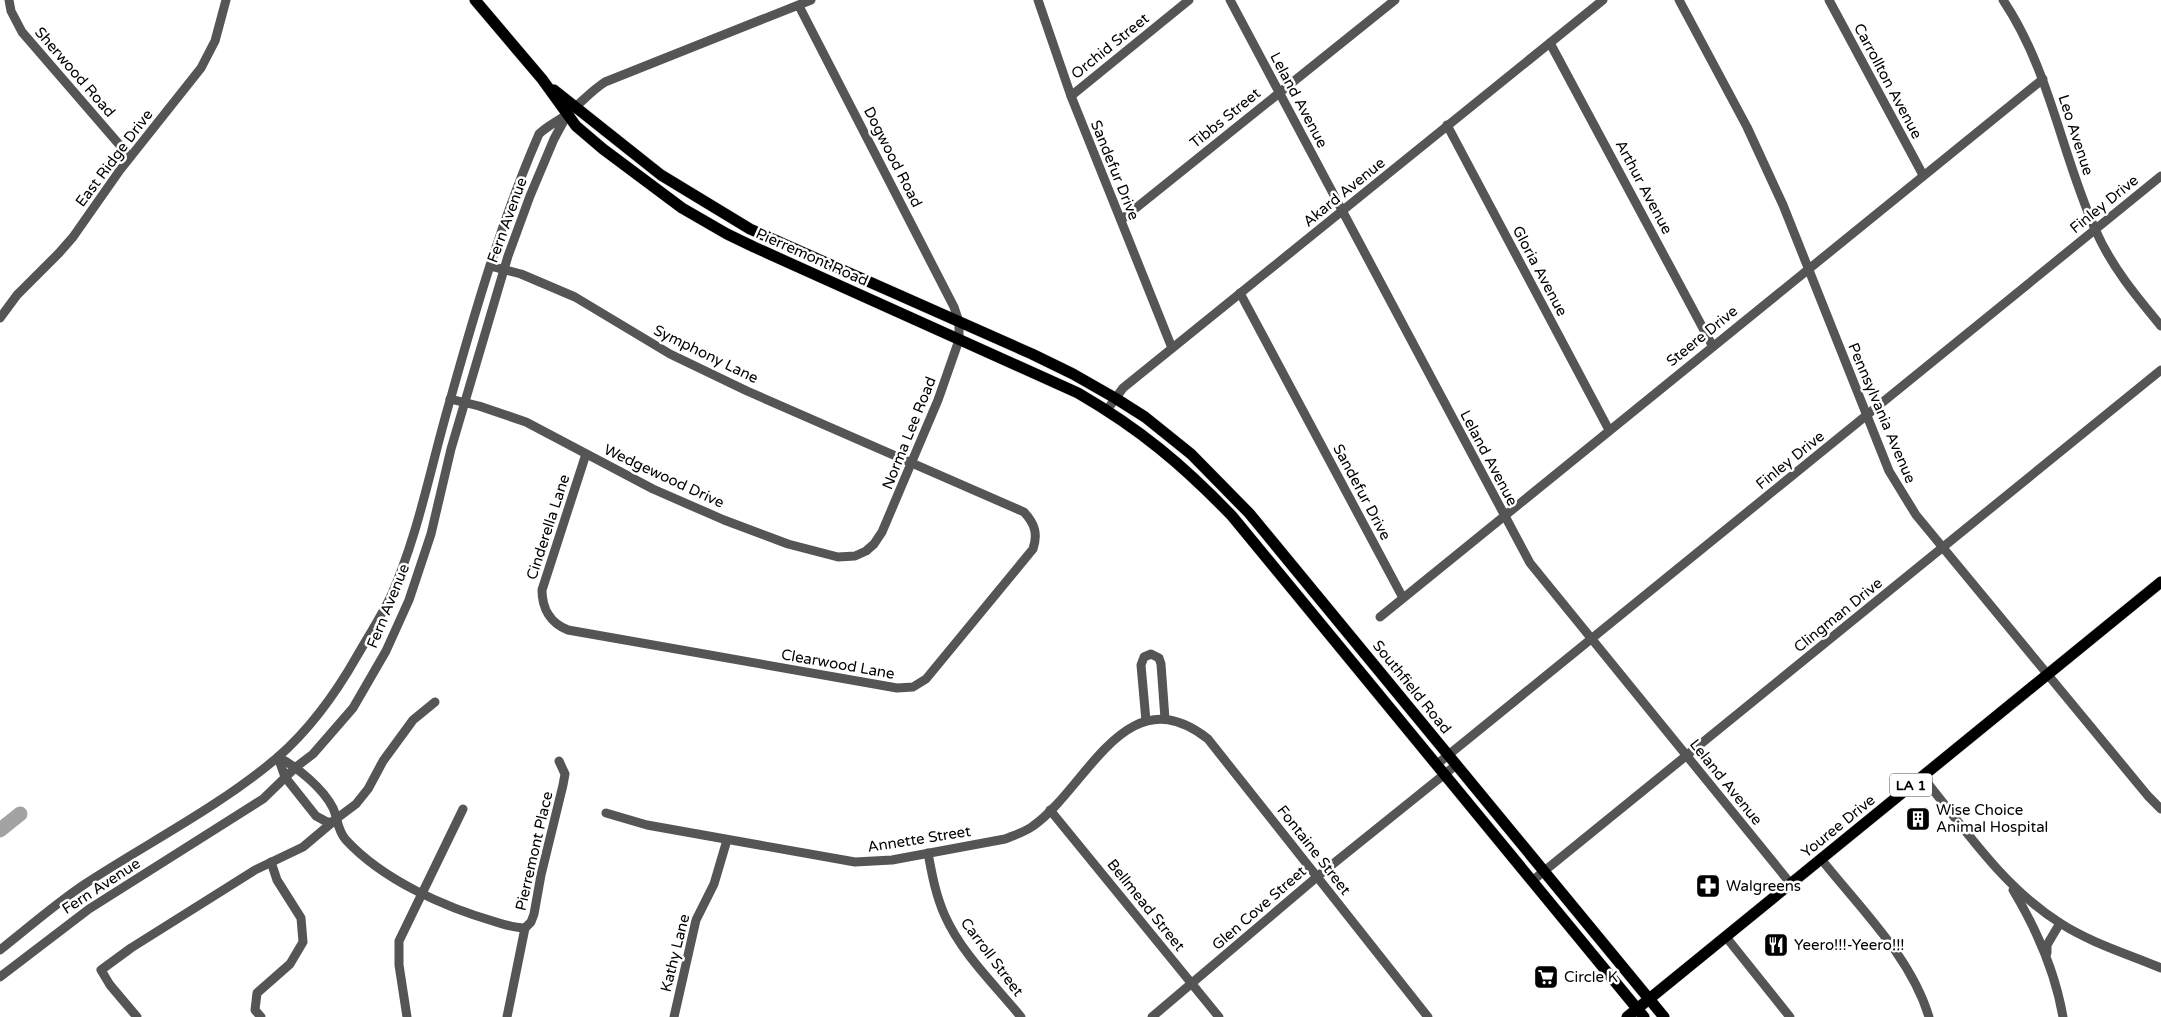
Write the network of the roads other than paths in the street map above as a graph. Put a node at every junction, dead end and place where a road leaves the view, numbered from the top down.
1 (9, 0) edge
2 (226, 0) edge
3 (475, 0) edge
4 (811, 0) edge
5 (1038, 0) edge
6 (1190, 0) edge
7 (1230, 0) edge
8 (1395, 0) edge
9 (1603, 0) edge
10 (1679, 0) edge
11 (1829, 0) edge
12 (2003, 0) edge
13 (799, 6) junction
14 (1550, 43) junction
15 (2043, 79) junction
16 (1279, 92) junction
17 (1071, 96) junction
18 (571, 111) junction
19 (1447, 125) junction
20 (130, 157) junction
21 (1922, 175) junction
22 (2161, 176) edge
23 (1342, 211) junction
24 (1121, 220) junction
25 (2095, 230) junction
26 (761, 235) junction
27 (754, 247) junction
28 (490, 266) junction
29 (1808, 268) junction
30 (504, 269) junction
31 (1240, 293) junction
32 (916, 303) junction
33 (0, 318) edge
34 (911, 318) junction
35 (959, 322) junction
36 (2161, 326) edge
37 (959, 340) junction
38 (1712, 346) junction
39 (1172, 348) junction
40 (2161, 370) edge
41 (1115, 398) junction
42 (450, 399) junction
43 (465, 403) junction
44 (1107, 410) junction
45 (1866, 416) junction
46 (1609, 430) junction
47 (586, 454) junction
48 (912, 463) junction
49 (1205, 467) junction
50 (1195, 477) junction
51 (1504, 516) junction
52 (869, 548) joint
53 (1943, 548) junction
54 (1288, 560) junction
55 (1277, 570) junction
56 (2161, 582) edge
57 (1403, 598) junction
58 (545, 609) joint
59 (1380, 617) dead end
60 (1352, 638) junction
61 (1592, 639) junction
62 (1340, 647) junction
63 (2048, 674) junction
64 (435, 702) dead end
65 (1165, 719) junction
66 (1146, 721) junction
67 (1448, 755) junction
68 (1686, 755) junction
69 (278, 757) junction
70 (559, 761) dead end
71 (1436, 765) junction
72 (1456, 765) junction
73 (296, 767) junction
74 (1444, 775) junction
75 (1922, 776) junction
76 (285, 777) junction
77 (463, 809) dead end
78 (1050, 810) junction
79 (2161, 810) edge
80 (606, 813) dead end
81 (335, 820) junction
82 (727, 840) junction
83 (928, 853) junction
84 (1821, 859) junction
85 (271, 862) junction
86 (1544, 872) junction
87 (1318, 876) junction
88 (1532, 881) junction
89 (2009, 883) junction
90 (1791, 884) junction
91 (422, 893) junction
92 (2060, 923) junction
93 (525, 928) junction
94 (1726, 937) junction
95 (0, 950) edge
96 (2048, 958) junction
97 (2161, 968) edge
98 (0, 978) edge
99 (1192, 984) junction
100 (1649, 998) junction
101 (1641, 1013) edge
102 (137, 1017) edge
103 (261, 1017) edge
104 (407, 1017) edge
105 (507, 1017) edge
106 (674, 1017) edge
107 (1021, 1017) edge
108 (1152, 1017) edge
109 (1219, 1017) edge
110 (1428, 1017) edge
111 (1627, 1017) edge
112 (1664, 1017) edge
113 (1790, 1017) edge
114 (1929, 1017) edge
115 (2063, 1017) edge

1 - 20 street, Sherwood Road
2 - 20 street, East Ridge Drive
3 - 18 main road, Pierremont Road
4 - 13 street, Fern Avenue
5 - 17 street, Sandefur Drive
6 - 17 street, Orchid Street
7 - 16 street, Leland Avenue
8 - 16 street, Tibbs Street
9 - 14 street, Akard Avenue
10 - 29 street, Pennsylvania Avenue
11 - 21 street, Carrollton Avenue
12 - 15 street, Leo Avenue
13 - 18 street, Fern Avenue
13 - 35 street, Dogwood Road
14 - 19 street, Akard Avenue
14 - 38 street, Arthur Avenue
15 - 21 street, Steere Drive
15 - 25 street, Leo Avenue
16 - 23 street, Leland Avenue
16 - 24 street, Tibbs Street
17 - 24 street, Sandefur Drive
18 - 26 main road, Pierremont Road
18 - 27 main road, Pierremont Road
18 - 28 street, Fern Avenue
18 - 30 street, Fern Avenue
19 - 23 street, Akard Avenue
19 - 46 street, Gloria Avenue
20 - 33 street, East Ridge Drive
21 - 29 street, Steere Drive
22 - 25 street, Finley Drive
23 - 31 street, Akard Avenue
23 - 51 street, Leland Avenue
24 - 39 street, Sandefur Drive
25 - 36 street, Leo Avenue
25 - 45 street, Finley Drive
26 - 27 main road
26 - 32 main road, Pierremont Road
27 - 34 main road, Pierremont Road
28 - 30 street, Symphony Lane
28 - 42 street, Fern Avenue
29 - 38 street, Steere Drive
29 - 45 street, Pennsylvania Avenue
30 - 43 street, Fern Avenue
30 - 48 street, Symphony Lane
31 - 39 street, Akard Avenue
31 - 57 street, Sandefur Drive
32 - 34 main road
32 - 35 main road, Pierremont Road
34 - 37 main road, Pierremont Road
35 - 37 street, Norma Lee Road
35 - 41 main road, Pierremont Road
37 - 44 main road, Pierremont Road
37 - 48 street, Norma Lee Road
38 - 46 street, Steere Drive
39 - 41 street, Akard Avenue
40 - 53 street, Clingman Drive
41 - 44 street, Akard Avenue
41 - 49 main road, Southfield Road
42 - 43 street, Wedgewood Drive
42 - 69 street, Fern Avenue
43 - 47 street, Wedgewood Drive
43 - 73 street, Fern Avenue
44 - 50 main road, Southfield Road
45 - 53 street, Pennsylvania Avenue
45 - 61 street, Finley Drive
46 - 51 street, Steere Drive
47 - 52 street, Wedgewood Drive
47 - 58 street, Cinderella Lane
48 - 52 street, Norma Lee Road
48 - 58 street, Clearwood Lane
49 - 50 main road
49 - 54 main road, Southfield Road
50 - 55 main road, Southfield Road
51 - 57 street, Steere Drive
51 - 61 street, Leland Avenue
53 - 63 street, Pennsylvania Avenue
53 - 68 street, Clingman Drive
54 - 55 main road
54 - 60 main road, Southfield Road
55 - 62 main road, Southfield Road
56 - 63 main road, Youree Drive / LA 1
57 - 59 street, Steere Drive
60 - 62 main road
60 - 67 main road, Southfield Road
61 - 67 street, Finley Drive
61 - 68 street, Leland Avenue
62 - 71 main road, Southfield Road
63 - 75 main road, Youree Drive / LA 1
63 - 79 street, Pennsylvania Avenue
64 - 81 street
65 - 66 street, Annette Street
65 - 66 street
65 - 87 street, Fontaine Street
66 - 78 street, Annette Street
67 - 71 street, Finley Drive
67 - 72 main road, Southfield Road
68 - 86 street, Clingman Drive
68 - 90 street, Leland Avenue
69 - 73 street, Pierremont Place
69 - 76 street
69 - 95 street, Fern Avenue
70 - 93 street, Pierremont Place
71 - 74 main road, Southfield Road
72 - 74 street, Glen Cove Street
72 - 86 main road, Southfield Road
73 - 76 street, Fern Avenue
73 - 81 street, Pierremont Place
74 - 87 street, Glen Cove Street
74 - 88 main road, Southfield Road
75 - 84 main road, Youree Drive / LA 1
75 - 89 street
76 - 81 street
76 - 98 street, Fern Avenue
77 - 91 street
78 - 83 street, Annette Street
78 - 99 street, Bellmead Street
80 - 82 street, Annette Street
81 - 85 street
81 - 91 street, Pierremont Place
82 - 83 street, Annette Street
82 - 106 street, Kathy Lane
83 - 107 street, Carroll Street
84 - 90 main road, Youree Drive / LA 1
84 - 114 street
85 - 102 street
85 - 103 street
86 - 88 street, Clingman Drive
86 - 100 main road, Southfield Road
87 - 99 street, Glen Cove Street
87 - 110 street, Fontaine Street
88 - 101 main road, Southfield Road
89 - 92 street
89 - 96 street
90 - 94 main road, Youree Drive / LA 1
91 - 93 street, Pierremont Place
91 - 104 street
92 - 96 street
92 - 97 street
93 - 105 street
94 - 100 main road, Youree Drive / LA 1
94 - 113 street
96 - 115 street
99 - 108 street, Glen Cove Street
99 - 109 street, Bellmead Street
100 - 101 main road, Youree Drive / LA 1
100 - 112 main road, Southfield Road
101 - 111 main road, Youree Drive / LA 1

